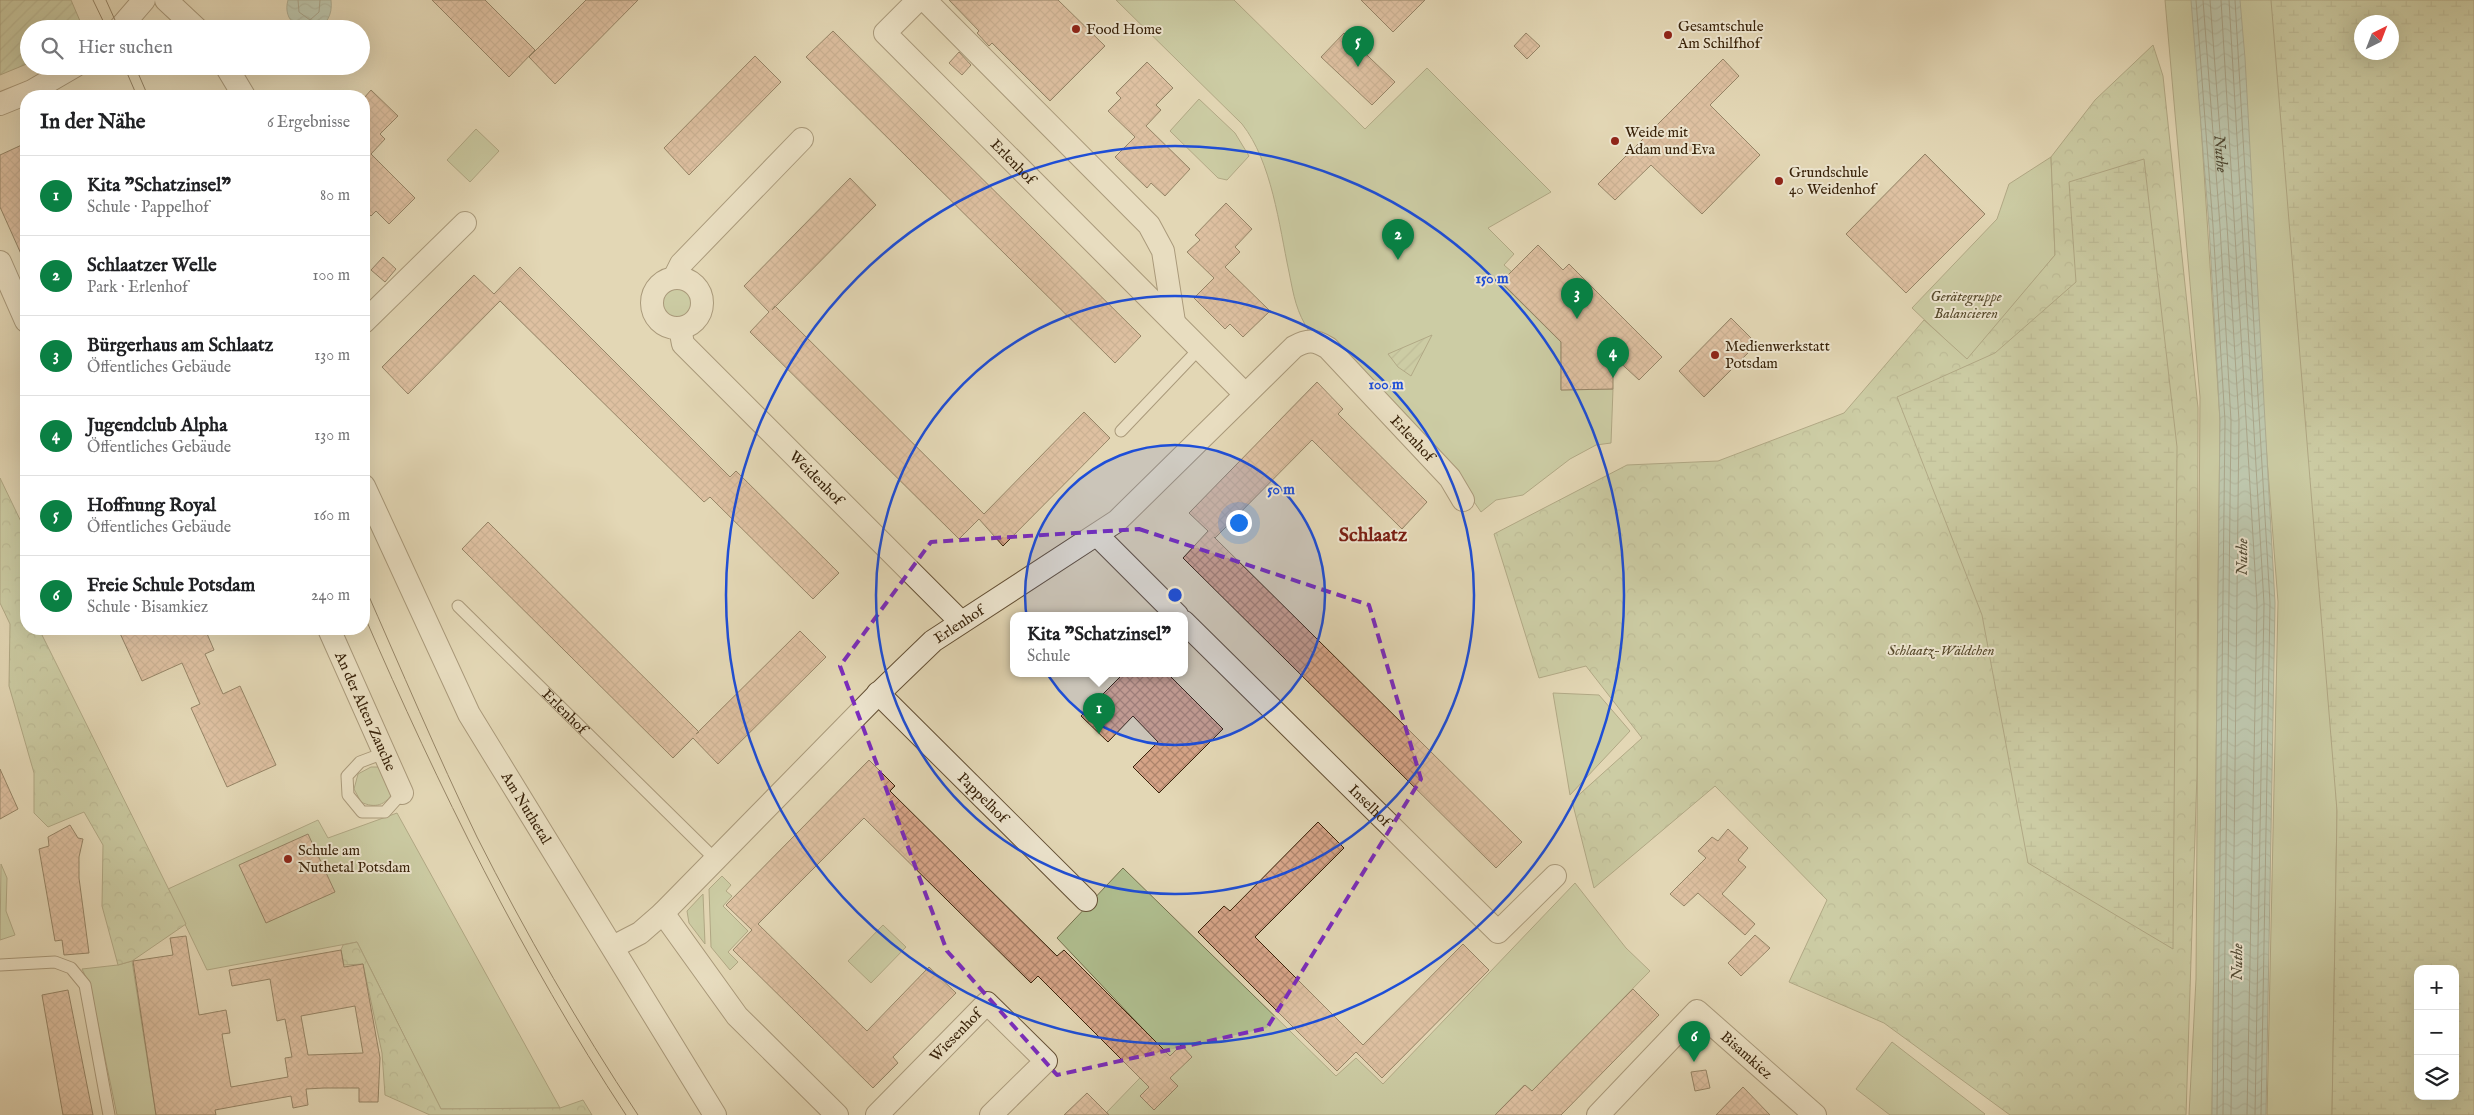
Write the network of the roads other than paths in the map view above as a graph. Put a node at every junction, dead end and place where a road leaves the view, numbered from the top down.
1 (144, 0) edge
2 (166, 0) edge
3 (918, 0) edge
4 (925, 0) edge
5 (127, 20) edge
6 (187, 20) edge
7 (60, 75) edge
8 (231, 75) edge
9 (34, 90) edge
10 (240, 90) edge
11 (20, 96) edge
12 (0, 104) edge
13 (802, 139) dead end
14 (465, 223) dead end
15 (0, 262) edge
16 (674, 278) junction
17 (20, 307) edge
18 (370, 316) edge
19 (1174, 322) junction
20 (680, 328) junction
21 (1199, 349) junction
22 (1245, 394) junction
23 (1121, 431) dead end
24 (370, 499) edge
25 (1463, 500) dead end
26 (1097, 536) junction
27 (458, 606) dead end
28 (1174, 612) edge
29 (961, 622) junction
30 (1188, 626) edge
31 (332, 635) edge
32 (878, 693) junction
33 (384, 753) junction
34 (402, 794) joint
35 (715, 859) junction
36 (1555, 876) dead end
37 (1086, 900) dead end
38 (663, 914) junction
39 (613, 947) junction
40 (0, 965) edge
41 (109, 1115) edge
42 (716, 1115) edge
43 (837, 1115) edge
44 (877, 1115) edge
45 (992, 1115) edge
46 (1598, 1115) edge
47 (1815, 1115) edge

1 - 5 street
2 - 6 street
3 - 19 street, Erlenhof
4 - 19 street
7 - 9 street
8 - 10 street
11 - 12 street
13 - 16 street
14 - 18 street
15 - 17 street
16 - 20 street
16 - 20 street
19 - 21 street, Erlenhof
20 - 29 street, Weidenhof
21 - 22 street, Erlenhof
21 - 23 lane
22 - 25 street, Erlenhof
22 - 26 street, Erlenhof
24 - 39 street, Am Nuthetal
26 - 28 street
26 - 29 street, Erlenhof
27 - 35 lane, Erlenhof
29 - 32 street, Erlenhof
30 - 36 street, Inselhof
31 - 33 street, An der Alten Zauche
32 - 35 street, Erlenhof
32 - 37 street, Pappelhof
33 - 34 street, An der Alten Zauche
33 - 34 lane
35 - 38 street, Erlenhof
38 - 39 street, Erlenhof
38 - 43 street
39 - 42 street, Am Nuthetal
40 - 41 lane
44 - 45 street, Wiesenhof
46 - 47 street, Bisamkiez

